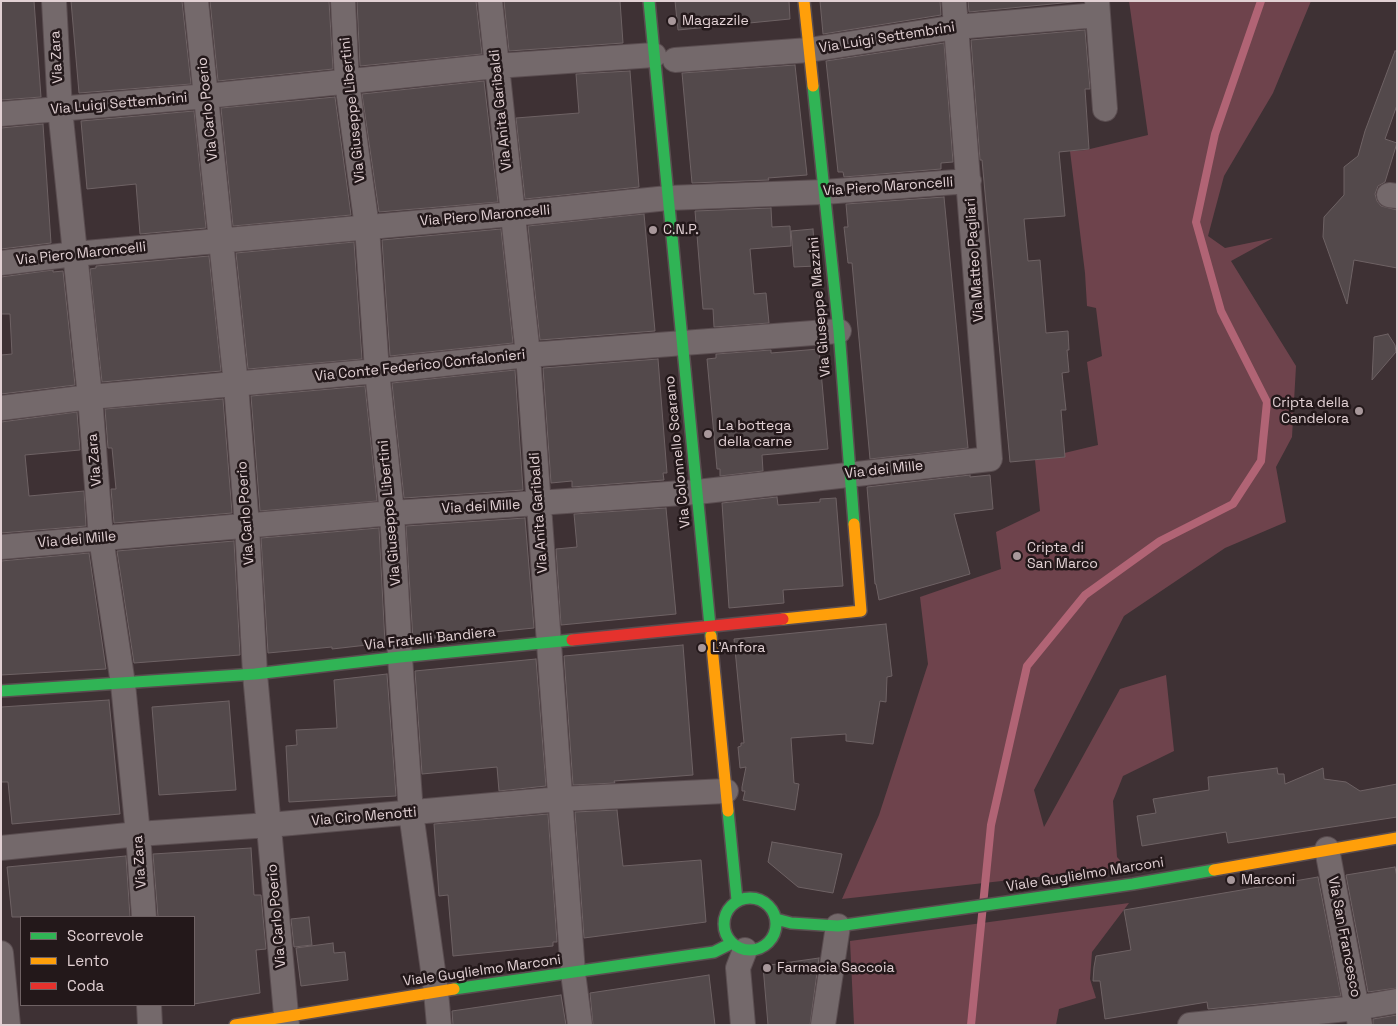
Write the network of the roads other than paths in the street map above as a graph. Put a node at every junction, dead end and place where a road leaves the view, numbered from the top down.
1 (54, 1) edge
2 (196, 1) edge
3 (342, 1) edge
4 (490, 1) edge
5 (649, 1) edge
6 (804, 1) edge
7 (954, 1) edge
8 (1098, 8) edge
9 (956, 27) junction
10 (810, 50) junction
11 (665, 57) junction
12 (496, 66) junction
13 (347, 82) junction
14 (207, 96) junction
15 (60, 109) junction
16 (1105, 109) dead end
17 (1, 114) edge
18 (969, 181) junction
19 (824, 192) junction
20 (668, 198) junction
21 (512, 214) junction
22 (367, 227) junction
23 (221, 240) junction
24 (75, 254) junction
25 (1, 263) edge
26 (839, 331) junction
27 (682, 343) junction
28 (528, 355) junction
29 (377, 371) junction
30 (236, 385) junction
31 (90, 397) junction
32 (1, 408) edge
33 (990, 459) joint
34 (849, 474) junction
35 (697, 492) junction
36 (538, 504) junction
37 (392, 513) junction
38 (247, 526) junction
39 (101, 538) junction
40 (1, 547) edge
41 (860, 610) joint
42 (710, 625) junction
43 (548, 642) junction
44 (400, 657) junction
45 (255, 674) junction
46 (123, 684) junction
47 (1, 691) edge
48 (726, 791) junction
49 (560, 799) junction
50 (411, 813) junction
51 (269, 825) junction
52 (138, 834) junction
53 (1397, 838) edge
54 (1, 848) edge
55 (1327, 849) junction
56 (737, 900) junction
57 (144, 916) edge
58 (776, 919) junction
59 (838, 926) junction
60 (739, 946) junction
61 (1, 953) edge
62 (573, 974) junction
63 (436, 992) junction
64 (1397, 1001) edge
65 (149, 1006) edge
66 (1358, 1016) edge
67 (287, 1021) edge
68 (8, 1025) edge
69 (150, 1025) edge
70 (235, 1025) edge
71 (439, 1025) edge
72 (580, 1025) edge
73 (743, 1025) edge
74 (822, 1025) edge
75 (1190, 1025) edge

1 - 15 street, Via Zara
2 - 14 street, Via Carlo Poerio
3 - 13 street, Via Giuseppe Libertini
4 - 12 street, Via Anita Garibaldi
5 - 11 street, Via Colonnello Scarano
6 - 10 street, Via Giuseppe Mazzini
7 - 9 street, Via Matteo Pagliari
8 - 9 street, Via Luigi Settembrini
8 - 16 street
9 - 10 street, Via Luigi Settembrini
9 - 18 street, Via Matteo Pagliari
10 - 11 street, Via Luigi Settembrini
10 - 19 street, Via Giuseppe Mazzini
11 - 12 street, Via Luigi Settembrini
11 - 20 street, Via Colonnello Scarano
12 - 13 street, Via Luigi Settembrini
12 - 21 street, Via Anita Garibaldi
13 - 14 street, Via Luigi Settembrini
13 - 22 street, Via Giuseppe Libertini
14 - 15 street, Via Luigi Settembrini
14 - 23 street, Via Carlo Poerio
15 - 17 street, Via Luigi Settembrini
15 - 24 street, Via Zara
18 - 19 street, Via Piero Maroncelli
18 - 33 street, Via Matteo Pagliari
19 - 20 street, Via Piero Maroncelli
19 - 26 street, Via Giuseppe Mazzini
20 - 21 street, Via Piero Maroncelli
20 - 27 street, Via Colonnello Scarano
21 - 22 street, Via Piero Maroncelli
21 - 28 street, Via Anita Garibaldi
22 - 23 street, Via Piero Maroncelli
22 - 29 street, Via Giuseppe Libertini
23 - 24 street, Via Piero Maroncelli
23 - 30 street, Via Carlo Poerio
24 - 25 street, Via Piero Maroncelli
24 - 31 street, Via Zara
26 - 27 street, Via Conte Federico Confalonieri
26 - 34 street, Via Giuseppe Mazzini
27 - 28 street, Via Conte Federico Confalonieri
27 - 35 street, Via Colonnello Scarano
28 - 29 street, Via Conte Federico Confalonieri
28 - 36 street, Via Anita Garibaldi
29 - 30 street, Via Conte Federico Confalonieri
29 - 37 street, Via Giuseppe Libertini
30 - 31 street, Via Conte Federico Confalonieri
30 - 38 street, Via Carlo Poerio
31 - 32 street, Via Conte Federico Confalonieri
31 - 39 street, Via Zara
33 - 34 street, Via dei Mille
34 - 35 street, Via dei Mille
34 - 41 street, Via Giuseppe Mazzini
35 - 36 street, Via dei Mille
35 - 42 street, Via Colonnello Scarano
36 - 37 street, Via dei Mille
36 - 43 street, Via Anita Garibaldi
37 - 38 street, Via dei Mille
37 - 44 street, Via Giuseppe Libertini
38 - 39 street, Via dei Mille
38 - 45 street, Via Carlo Poerio
39 - 40 street, Via dei Mille
39 - 46 street, Via Zara
41 - 42 street, Via Fratelli Bandiera
42 - 43 street, Via Fratelli Bandiera
42 - 48 street, Via Colonnello Scarano
43 - 44 street, Via Fratelli Bandiera
43 - 49 street, Via Anita Garibaldi
44 - 45 street, Via Fratelli Bandiera
44 - 50 street, Via Giuseppe Libertini
45 - 46 street, Via Fratelli Bandiera
45 - 51 street, Via Carlo Poerio
46 - 47 street, Via Fratelli Bandiera
46 - 52 street, Via Zara
48 - 49 street, Via Ciro Menotti
48 - 56 street, Via Colonnello Scarano
49 - 50 street, Via Ciro Menotti
49 - 62 street, Via Anita Garibaldi
50 - 51 street, Via Ciro Menotti
50 - 63 street, Via Giuseppe Libertini
51 - 52 street, Via Ciro Menotti
51 - 67 street, Via Carlo Poerio
52 - 54 street, Via Ciro Menotti
52 - 57 street, Via Zara
53 - 55 street, Viale Guglielmo Marconi
55 - 59 street, Viale Guglielmo Marconi
55 - 66 street, Via San Francesco
56 - 58 street
56 - 60 street
58 - 59 street, Viale Guglielmo Marconi
58 - 60 street, Viale Guglielmo Marconi
59 - 74 street
60 - 62 street, Viale Guglielmo Marconi
60 - 73 street
61 - 68 street
62 - 63 street, Viale Guglielmo Marconi
62 - 72 street, Via Anita Garibaldi
63 - 67 street, Viale Guglielmo Marconi
63 - 71 street, Via Giuseppe Libertini
64 - 66 street
65 - 69 street
66 - 75 street
67 - 70 street, Viale Guglielmo Marconi

